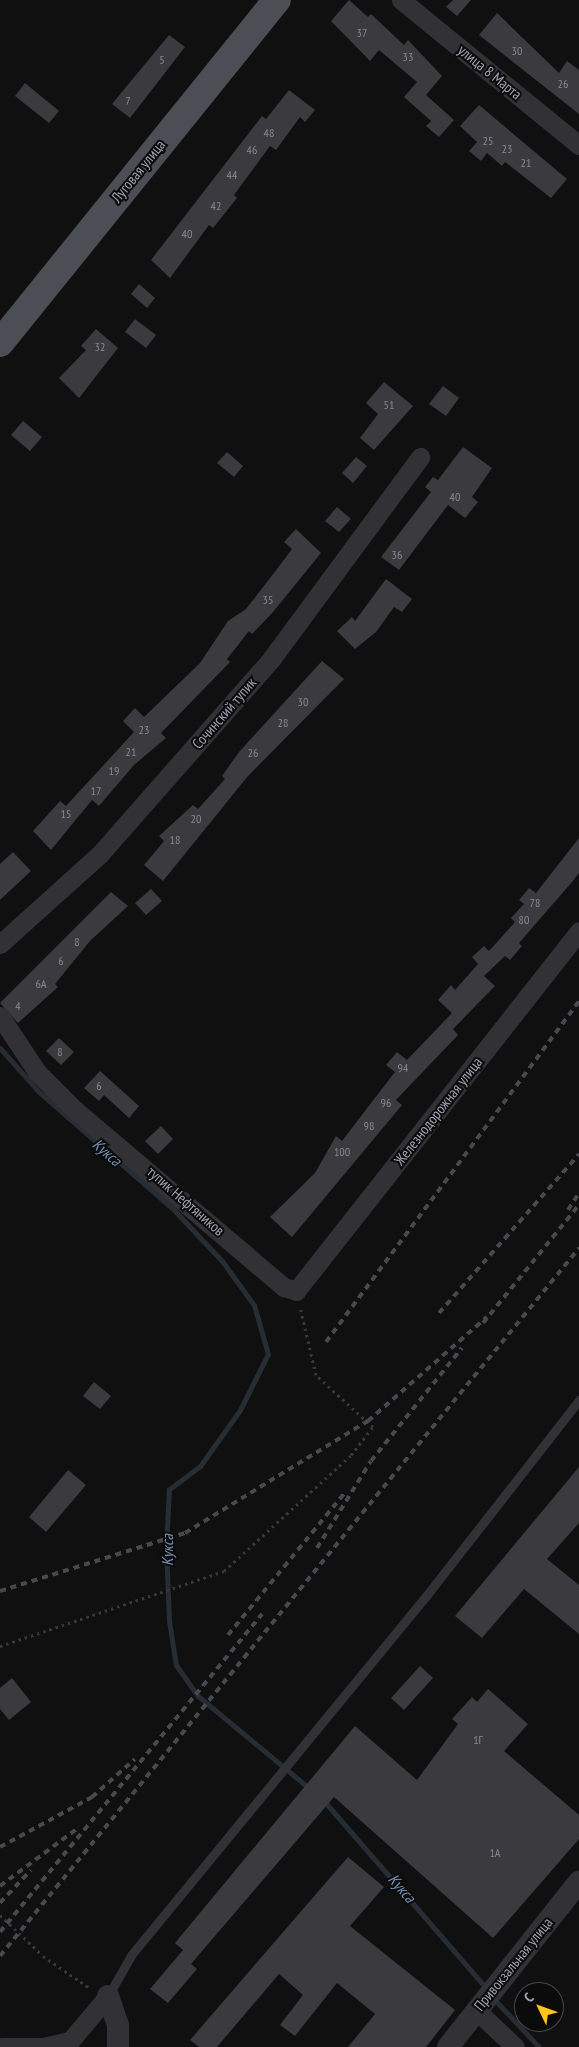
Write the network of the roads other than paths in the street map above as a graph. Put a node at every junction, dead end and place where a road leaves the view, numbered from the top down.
1 (276, 0) edge
2 (402, 0) edge
3 (579, 144) edge
4 (0, 343) edge
5 (420, 458) dead end
6 (579, 931) edge
7 (0, 944) edge
8 (0, 1016) edge
9 (296, 1291) joint
10 (579, 1400) edge
11 (579, 1882) edge
12 (108, 1996) junction
13 (484, 1998) junction
14 (2, 2047) edge
15 (42, 2047) edge
16 (118, 2047) edge
17 (448, 2047) edge
18 (515, 2047) edge

1 - 4 main road, Луговая улица
2 - 3 street, улица 8 Марта
5 - 7 street, Сочинский тупик
6 - 9 street, Железнодорожная улица
8 - 9 street, тупик Нефтяников
10 - 12 lane
11 - 13 street, Привокзальная улица
12 - 15 street
12 - 16 street
13 - 17 street, Привокзальная улица
13 - 18 street
14 - 15 street

